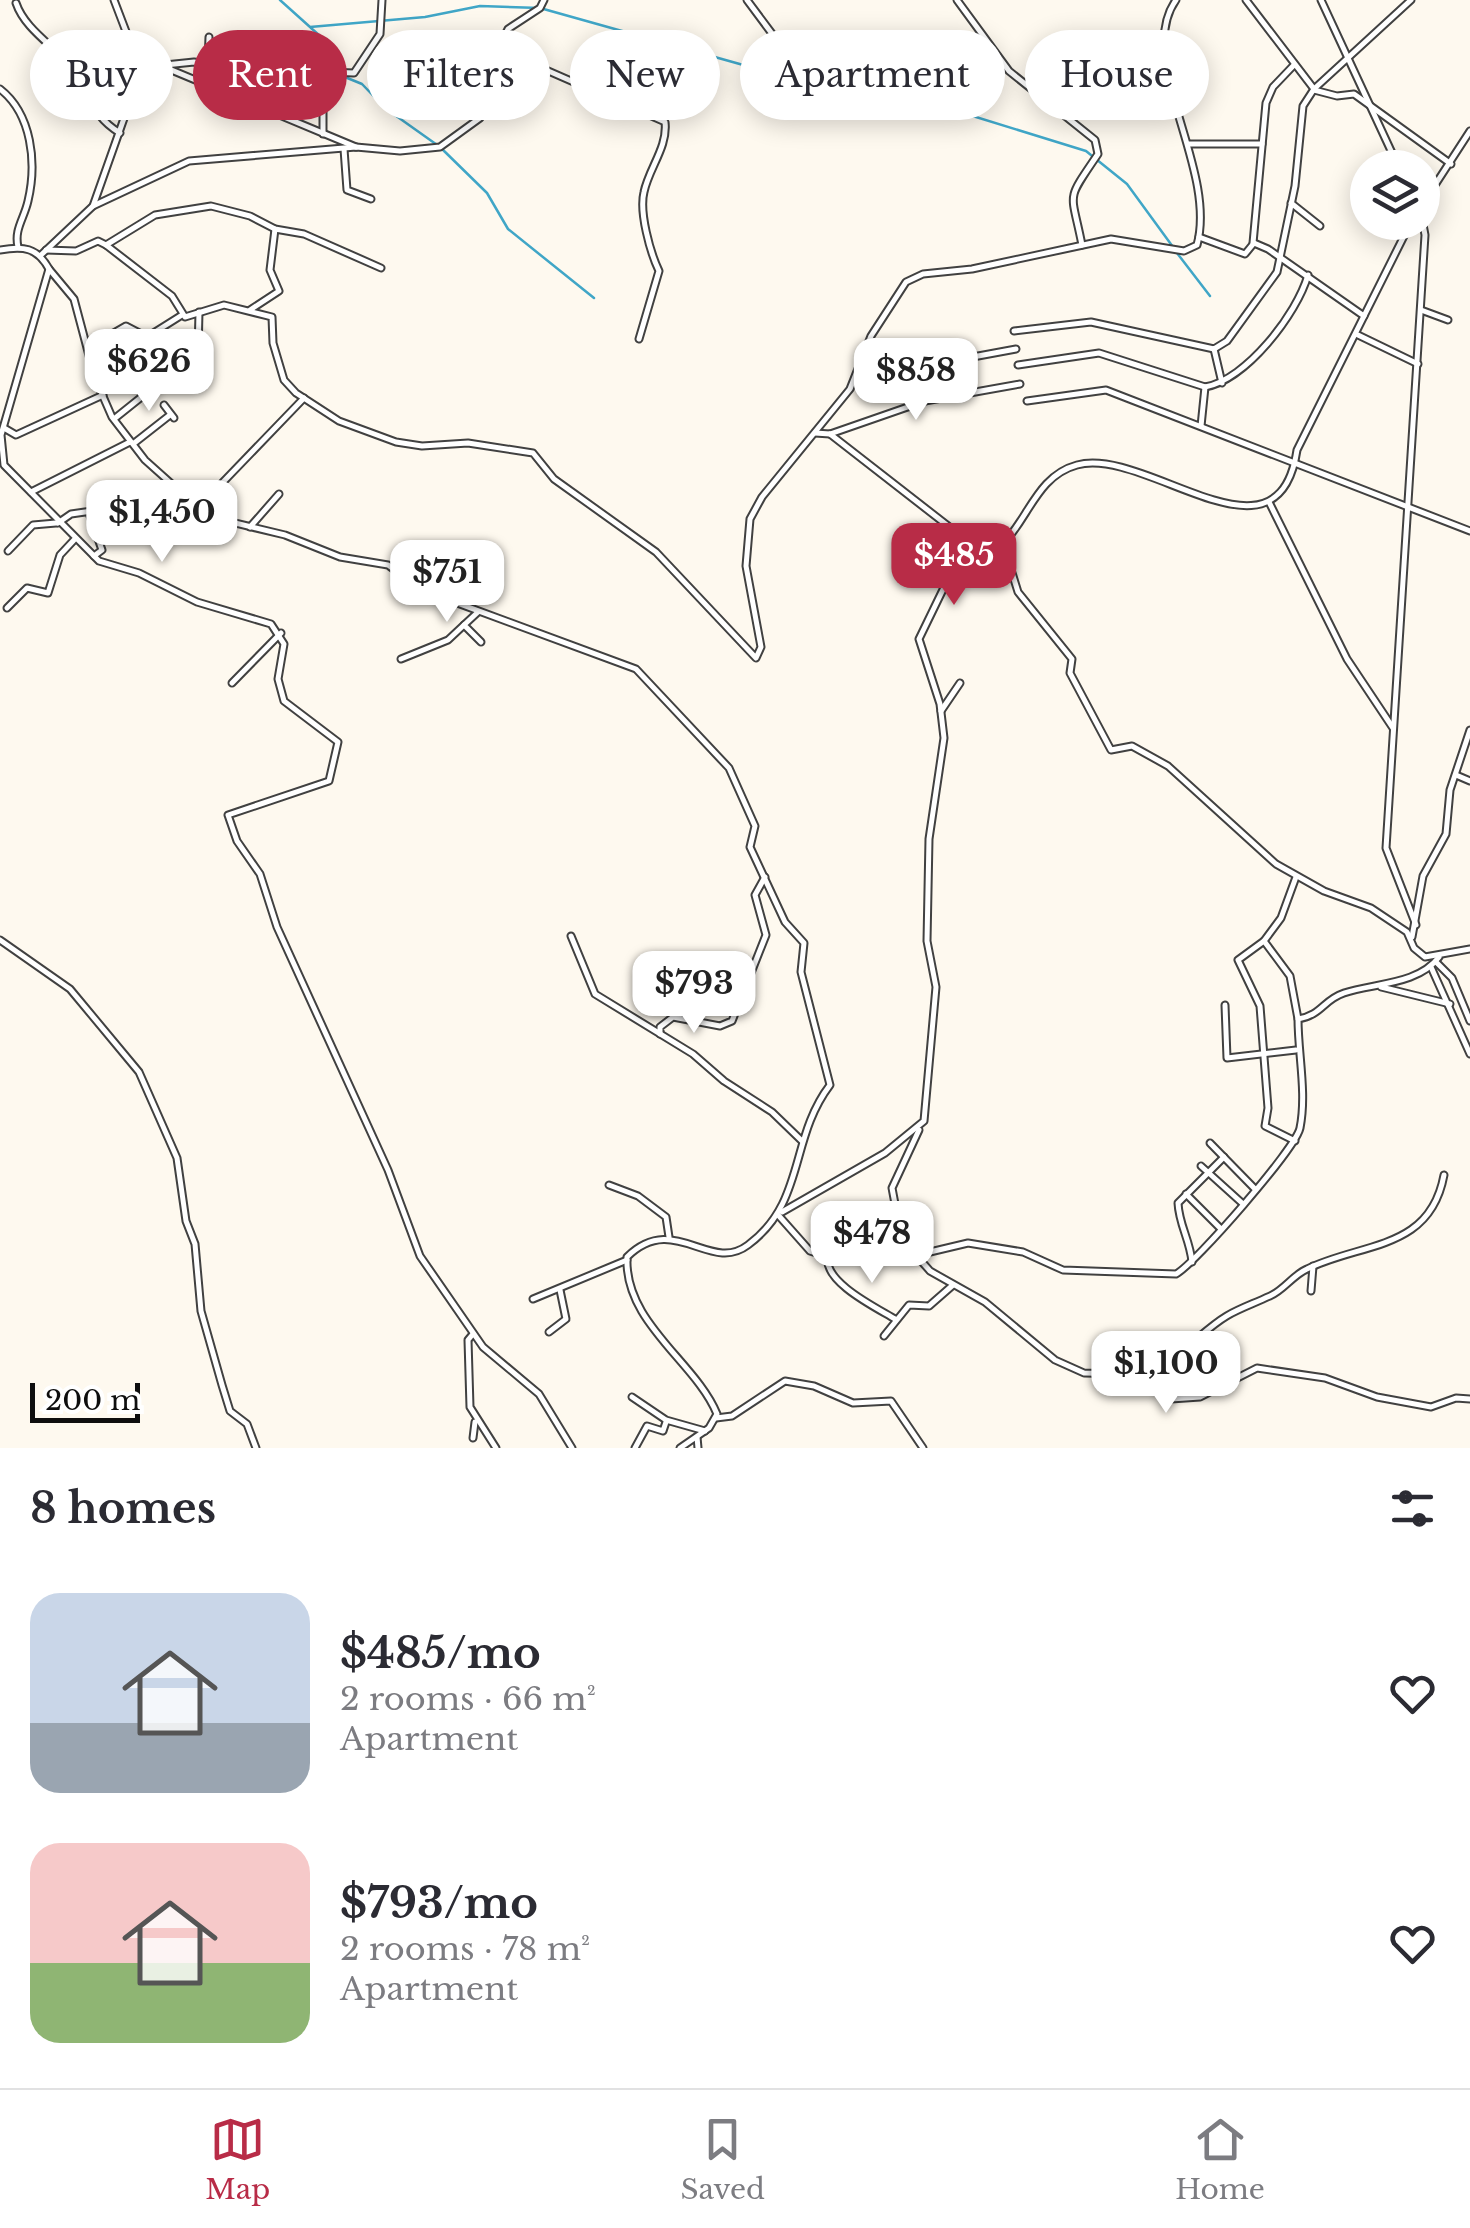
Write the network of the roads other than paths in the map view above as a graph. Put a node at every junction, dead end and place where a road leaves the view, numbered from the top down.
1 (114, 0) edge
2 (382, 0) edge
3 (544, 0) edge
4 (747, 0) edge
5 (957, 0) edge
6 (1176, 0) edge
7 (1246, 0) edge
8 (1320, 0) edge
9 (1411, 0) edge
10 (16, 3) dead end
11 (125, 30) edge
12 (507, 30) edge
13 (770, 30) edge
14 (1348, 56) junction
15 (1294, 65) junction
16 (173, 71) edge
17 (550, 72) edge
18 (347, 73) edge
19 (0, 89) edge
20 (1314, 90) junction
21 (1371, 106) junction
22 (125, 120) edge
23 (323, 120) edge
24 (478, 120) edge
25 (1470, 130) edge
26 (120, 133) junction
27 (323, 134) junction
28 (1189, 144) junction
29 (1262, 144) junction
30 (356, 147) junction
31 (344, 149) junction
32 (1391, 150) edge
33 (1451, 164) junction
34 (1440, 180) edge
35 (371, 199) dead end
36 (1292, 203) junction
37 (93, 206) junction
38 (1320, 226) dead end
39 (274, 229) junction
40 (1199, 237) junction
41 (1402, 240) edge
42 (1422, 240) edge
43 (106, 244) junction
44 (1253, 244) junction
45 (1082, 245) junction
46 (18, 247) junction
47 (0, 250) edge
48 (43, 252) junction
49 (1280, 254) junction
50 (381, 268) dead end
51 (49, 269) junction
52 (1308, 276) junction
53 (250, 310) junction
54 (1421, 310) junction
55 (199, 312) junction
56 (182, 315) junction
57 (1364, 316) junction
58 (1448, 320) dead end
59 (1014, 331) dead end
60 (1358, 335) junction
61 (639, 339) dead end
62 (88, 348) junction
63 (1214, 349) junction
64 (1016, 350) dead end
65 (198, 353) dead end
66 (1418, 364) junction
67 (1018, 365) dead end
68 (164, 378) dead end
69 (1222, 383) junction
70 (1020, 384) dead end
71 (1205, 387) junction
72 (102, 395) junction
73 (306, 397) junction
74 (925, 401) junction
75 (1027, 401) dead end
76 (164, 405) dead end
77 (114, 420) junction
78 (1201, 426) junction
79 (2, 429) edge
80 (815, 433) junction
81 (830, 434) junction
82 (131, 443) junction
83 (1296, 462) junction
84 (31, 492) junction
85 (279, 494) dead end
86 (107, 495) dead end
87 (1269, 502) junction
88 (1408, 506) junction
89 (199, 507) junction
90 (92, 510) junction
91 (209, 512) junction
92 (58, 522) junction
93 (214, 526) dead end
94 (250, 528) junction
95 (1470, 530) edge
96 (74, 540) junction
97 (1004, 544) junction
98 (8, 551) dead end
99 (91, 556) junction
100 (988, 557) junction
101 (7, 608) dead end
102 (478, 612) junction
103 (464, 625) junction
104 (281, 634) junction
105 (480, 642) dead end
106 (401, 659) dead end
107 (232, 683) dead end
108 (960, 683) dead end
109 (942, 710) junction
110 (1394, 730) junction
111 (1470, 730) edge
112 (1456, 775) junction
113 (1470, 781) edge
114 (765, 877) junction
115 (1296, 878) junction
116 (1416, 925) junction
117 (571, 936) dead end
118 (0, 940) edge
119 (1412, 940) junction
120 (1264, 941) junction
121 (1470, 950) edge
122 (1435, 962) junction
123 (1378, 986) junction
124 (1450, 1004) junction
125 (1225, 1005) dead end
126 (1298, 1019) junction
127 (1470, 1021) edge
128 (660, 1034) junction
129 (1296, 1050) junction
130 (1262, 1053) junction
131 (1470, 1054) edge
132 (919, 1130) junction
133 (802, 1141) junction
134 (1296, 1141) junction
135 (1210, 1144) dead end
136 (1224, 1158) junction
137 (1201, 1166) dead end
138 (1208, 1173) junction
139 (1444, 1175) dead end
140 (610, 1186) dead end
141 (1255, 1189) junction
142 (1186, 1194) junction
143 (1242, 1203) junction
144 (780, 1214) junction
145 (1221, 1229) junction
146 (669, 1237) junction
147 (916, 1254) junction
148 (828, 1257) junction
149 (627, 1260) junction
150 (1192, 1262) junction
151 (1313, 1266) junction
152 (953, 1285) junction
153 (560, 1290) junction
154 (1311, 1291) dead end
155 (533, 1299) dead end
156 (896, 1319) junction
157 (549, 1332) dead end
158 (473, 1334) junction
159 (884, 1336) dead end
160 (1198, 1337) dead end
161 (632, 1397) dead end
162 (1470, 1398) edge
163 (716, 1418) junction
164 (474, 1419) junction
165 (666, 1420) junction
166 (705, 1431) junction
167 (697, 1437) junction
168 (473, 1438) dead end
169 (256, 1448) edge
170 (496, 1448) edge
171 (572, 1448) edge
172 (636, 1448) edge
173 (680, 1448) edge
174 (698, 1448) edge
175 (923, 1448) edge

1 - 11 street
2 - 18 street
3 - 12 street
4 - 13 street
5 - 45 street
6 - 28 street
7 - 15 street
8 - 14 street
9 - 14 street
10 - 26 street
14 - 20 street
14 - 21 street
15 - 20 street
15 - 29 street
16 - 27 street
17 - 61 street
19 - 46 street
20 - 21 street
20 - 36 street
21 - 32 street
21 - 33 street
22 - 26 street
23 - 27 street
24 - 30 street
25 - 33 street
26 - 37 street
27 - 30 street
28 - 29 street
28 - 40 street
29 - 44 street
30 - 31 street
31 - 35 street
31 - 37 street
33 - 34 street
36 - 38 street
36 - 49 street
37 - 48 street
39 - 43 street
39 - 50 street
39 - 53 street
40 - 44 street
40 - 45 street
41 - 57 street
42 - 54 street
43 - 48 street
43 - 56 street
44 - 49 street
45 - 80 street
46 - 47 street
46 - 48 street
48 - 51 street
49 - 52 street
49 - 63 street
51 - 62 street
51 - 79 street
52 - 57 street
52 - 69 street
53 - 55 street
53 - 73 street
54 - 58 street
54 - 66 street
55 - 56 street
55 - 65 street
56 - 62 street
57 - 60 street
59 - 63 street
60 - 66 street
60 - 83 street
62 - 72 street
63 - 69 street
64 - 74 street
66 - 88 street
67 - 71 street
68 - 77 street
69 - 71 street
70 - 74 street
71 - 78 street
72 - 77 street
72 - 79 street
73 - 80 street
73 - 89 street
74 - 81 street
75 - 78 street
76 - 82 street
77 - 82 street
78 - 83 street
79 - 84 street
80 - 81 street
81 - 100 street
82 - 84 street
82 - 89 street
83 - 87 street
83 - 88 street
84 - 92 street
85 - 94 street
86 - 90 street
87 - 97 street
87 - 110 street
88 - 95 street
88 - 110 street
89 - 91 street
90 - 92 street
90 - 99 street
91 - 93 street
91 - 94 street
92 - 96 street
92 - 98 street
94 - 102 street
96 - 99 street
96 - 101 street
97 - 100 street
97 - 115 street
99 - 104 street
100 - 109 street
102 - 103 street
102 - 114 street
103 - 105 street
103 - 106 street
104 - 107 street
104 - 158 street
108 - 109 street
109 - 132 street
110 - 116 street
111 - 112 street
112 - 113 street
112 - 116 street
114 - 128 street
114 - 133 street
115 - 119 street
115 - 120 street
116 - 119 street
117 - 128 street
118 - 169 street
119 - 122 street
120 - 126 street
120 - 130 street
121 - 122 street
122 - 123 street
122 - 124 street
122 - 127 street
123 - 124 street
123 - 126 street
124 - 131 street
125 - 130 street
126 - 129 street
128 - 133 street
129 - 130 street
129 - 134 street
130 - 134 street
132 - 144 street
132 - 147 street
133 - 144 street
134 - 141 street
135 - 136 street
136 - 138 street
136 - 141 street
137 - 138 street
138 - 142 street
138 - 143 street
139 - 151 street
140 - 146 street
141 - 143 street
142 - 145 street
142 - 150 street
143 - 145 street
144 - 146 street
144 - 148 street
145 - 150 street
146 - 149 street
147 - 148 street
147 - 150 street
147 - 152 street
148 - 156 street
149 - 153 street
149 - 163 street
151 - 154 street
151 - 160 street
152 - 156 street
152 - 162 street
153 - 155 street
153 - 157 street
156 - 159 street
158 - 164 street
158 - 171 street
161 - 165 street
163 - 166 street
163 - 175 street
164 - 168 street
164 - 170 street
165 - 166 street
165 - 172 street
166 - 167 street
167 - 173 street
167 - 174 street

